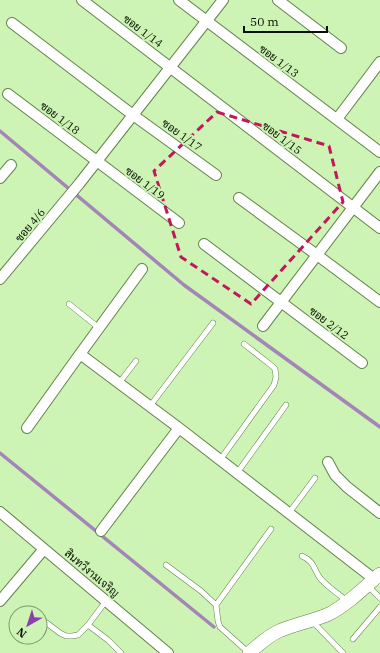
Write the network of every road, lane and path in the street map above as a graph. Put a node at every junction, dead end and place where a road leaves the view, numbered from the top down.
1 (82, 0) edge
2 (179, 0) edge
3 (223, 0) edge
4 (278, 0) edge
5 (206, 21) junction
6 (12, 23) dead end
7 (341, 48) dead end
8 (380, 62) edge
9 (170, 67) junction
10 (8, 94) dead end
11 (133, 115) junction
12 (337, 119) junction
13 (380, 152) edge
14 (97, 161) junction
15 (11, 165) dead end
16 (380, 172) edge
17 (216, 175) dead end
18 (0, 178) edge
19 (239, 198) dead end
20 (353, 207) junction
21 (180, 223) dead end
22 (380, 228) edge
23 (204, 244) dead end
24 (317, 255) junction
25 (142, 269) dead end
26 (0, 279) edge
27 (281, 302) junction
28 (380, 302) edge
29 (69, 304) dead end
30 (213, 323) dead end
31 (263, 326) dead end
32 (100, 328) junction
33 (244, 344) dead end
34 (80, 354) junction
35 (136, 361) dead end
36 (362, 363) dead end
37 (119, 383) junction
38 (286, 405) dead end
39 (150, 406) junction
40 (26, 428) dead end
41 (179, 428) junction
42 (220, 460) junction
43 (328, 462) dead end
44 (238, 473) junction
45 (314, 478) dead end
46 (0, 512) edge
47 (289, 513) junction
48 (380, 513) edge
49 (270, 530) dead end
50 (101, 531) dead end
51 (44, 549) junction
52 (302, 556) dead end
53 (166, 565) dead end
54 (374, 579) edge
55 (380, 598) edge
56 (0, 601) edge
57 (106, 601) junction
58 (347, 601) junction
59 (216, 605) junction
60 (380, 608) edge
61 (311, 620) junction
62 (48, 624) edge
63 (88, 624) junction
64 (353, 639) dead end
65 (121, 653) edge
66 (168, 653) edge
67 (249, 653) edge
68 (343, 653) edge

1 - 9 street, ซอย 1/14
2 - 5 street, ซอย 1/13
3 - 5 street, ซอย 4/6
4 - 7 street
5 - 9 street, ซอย 4/6
5 - 12 street, ซอย 1/13
6 - 11 street, ซอย 1/17
8 - 12 street
9 - 11 street, ซอย 4/6
9 - 20 street, ซอย 1/15
10 - 14 street, ซอย 1/18
11 - 14 street, ซอย 4/6
11 - 17 street, ซอย 1/17
12 - 13 street, ซอย 1/13
14 - 21 street, ซอย 1/19
14 - 26 street, ซอย 4/6
15 - 18 street
16 - 20 street
19 - 24 street
20 - 22 street, ซอย 1/15
20 - 24 street
23 - 27 street, ซอย 2/12
24 - 27 street
24 - 28 street
25 - 32 street
27 - 31 street
27 - 36 street, ซอย 2/12
29 - 32 lane
30 - 39 lane
32 - 34 street
33 - 42 lane
34 - 37 street
34 - 40 street
35 - 37 lane
37 - 39 street
38 - 44 lane
39 - 41 street
41 - 42 street
41 - 50 street
42 - 44 street
43 - 48 street
44 - 47 street
45 - 47 lane
46 - 51 street, สินทวีงามเจริญ
47 - 54 street
49 - 59 lane
51 - 56 street
51 - 57 street, สินทวีงามเจริญ
52 - 58 lane
53 - 59 lane
54 - 55 lane
54 - 58 street
57 - 63 lane
57 - 66 street, สินทวีงามเจริญ
58 - 61 street
59 - 67 lane
60 - 64 lane
61 - 67 street
61 - 68 lane
62 - 63 lane
63 - 65 lane

